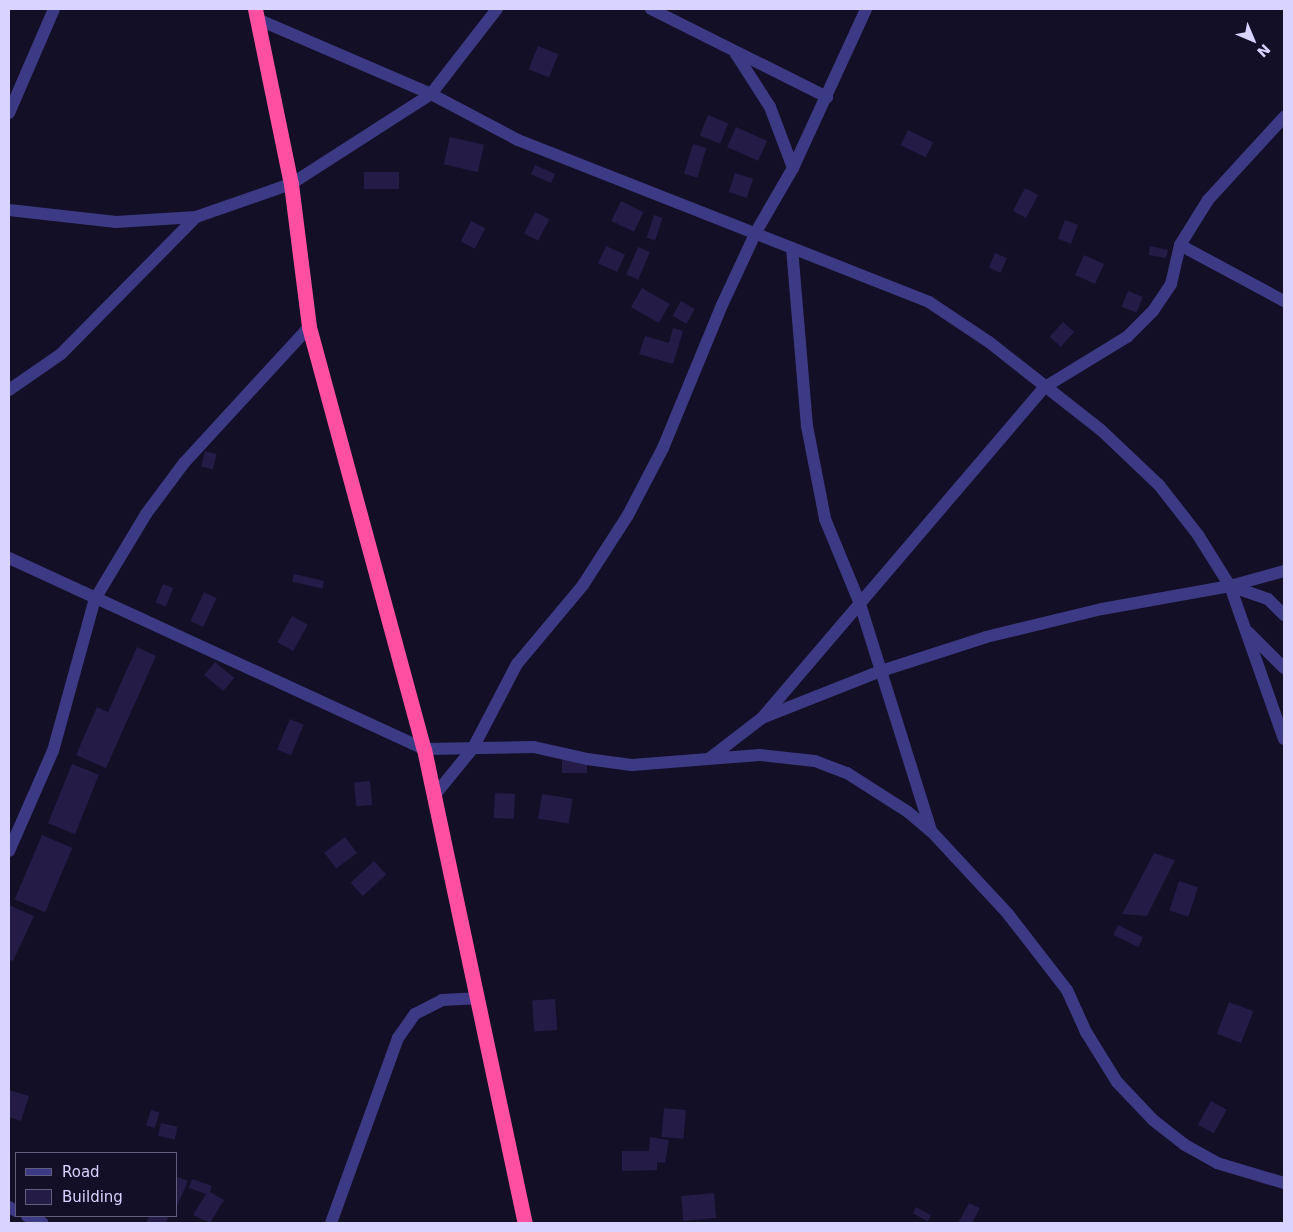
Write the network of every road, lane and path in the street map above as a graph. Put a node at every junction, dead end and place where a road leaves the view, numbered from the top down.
1 (54, 9) edge
2 (497, 9) edge
3 (651, 9) edge
4 (866, 9) edge
5 (256, 14) edge
6 (734, 52) junction
7 (431, 94) junction
8 (827, 97) junction
9 (9, 113) edge
10 (1284, 117) edge
11 (793, 168) junction
12 (291, 184) junction
13 (9, 210) edge
14 (196, 217) junction
15 (756, 232) junction
16 (1180, 245) junction
17 (792, 248) junction
18 (1284, 301) edge
19 (309, 327) junction
20 (1045, 387) junction
21 (9, 390) edge
22 (9, 558) edge
23 (1284, 570) edge
24 (1230, 586) junction
25 (95, 599) junction
26 (860, 604) junction
27 (1284, 615) edge
28 (1245, 628) junction
29 (1284, 668) edge
30 (881, 671) junction
31 (762, 718) junction
32 (1284, 739) edge
33 (473, 748) junction
34 (424, 749) junction
35 (708, 760) junction
36 (434, 796) junction
37 (931, 831) junction
38 (9, 851) edge
39 (476, 998) junction
40 (1284, 1184) edge
41 (29, 1217) edge
42 (43, 1223) edge
43 (331, 1223) edge
44 (525, 1223) edge

1 - 9 street
2 - 7 street
3 - 6 street
4 - 8 street
5 - 7 street
5 - 12 highway
6 - 8 street
6 - 11 street
7 - 12 street
7 - 15 street
8 - 11 street
10 - 16 street
11 - 15 street
12 - 14 street
12 - 19 highway
13 - 14 street
14 - 21 street
15 - 17 street
15 - 33 street
16 - 18 street
16 - 20 street
17 - 20 street
17 - 26 street
19 - 25 street
19 - 34 highway
20 - 24 street
20 - 26 street
22 - 25 street
23 - 24 street
24 - 27 street
24 - 28 street
24 - 30 street
25 - 34 street
25 - 38 street
26 - 30 street
26 - 31 street
28 - 29 street
28 - 32 street
30 - 31 street
30 - 37 street
31 - 35 street
33 - 34 street
33 - 35 street
33 - 36 street
34 - 36 highway
35 - 37 street
36 - 39 highway
37 - 40 street
39 - 43 street
39 - 44 highway
41 - 42 street

